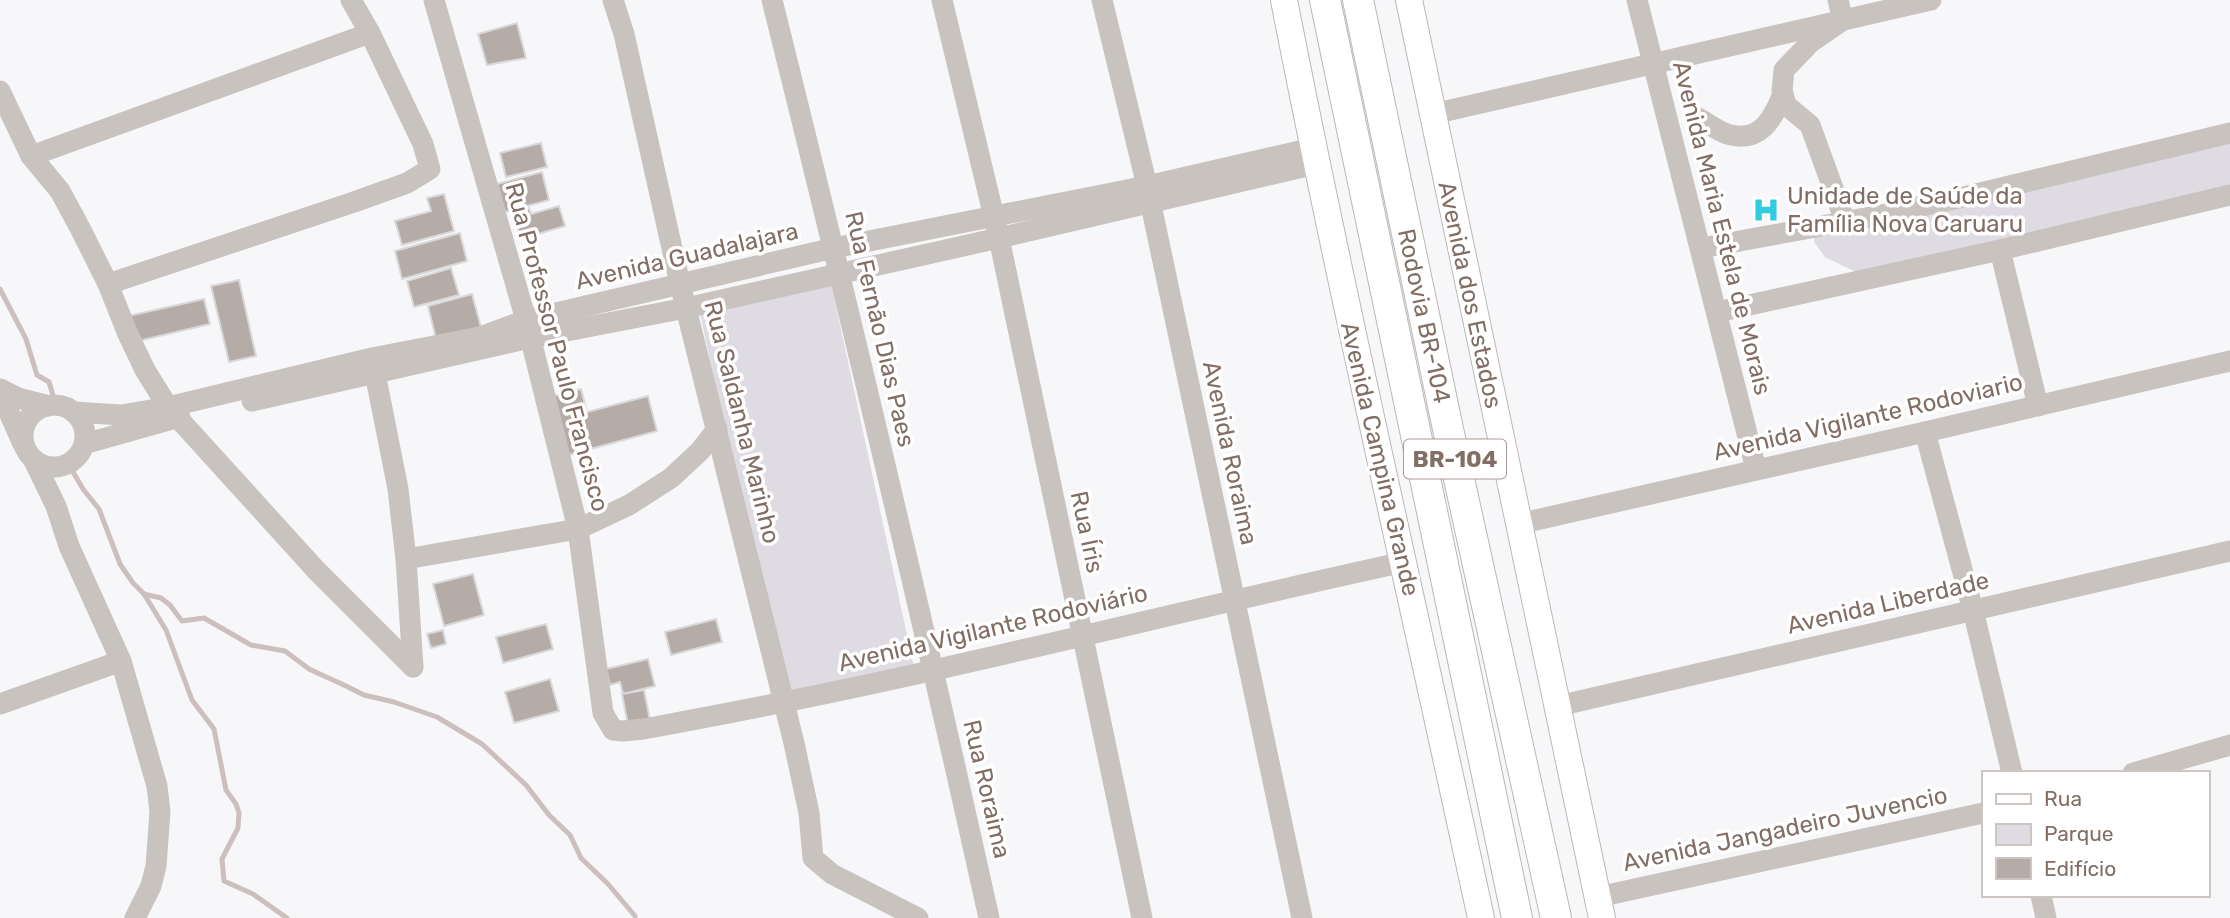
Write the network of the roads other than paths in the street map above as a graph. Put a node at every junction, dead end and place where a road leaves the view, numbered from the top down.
1 (351, 0) edge
2 (434, 0) edge
3 (614, 0) edge
4 (772, 0) edge
5 (942, 0) edge
6 (1102, 0) edge
7 (1284, 0) edge
8 (1325, 0) edge
9 (1358, 0) edge
10 (1409, 0) edge
11 (1637, 0) edge
12 (1931, 0) edge
13 (1841, 10) edge
14 (370, 33) junction
15 (1653, 63) junction
16 (0, 90) edge
17 (1783, 94) junction
18 (1433, 114) junction
19 (1698, 118) dead end
20 (2230, 133) edge
21 (31, 156) junction
22 (1315, 156) junction
23 (1149, 195) junction
24 (2230, 195) edge
25 (994, 217) junction
26 (1845, 221) junction
27 (999, 238) junction
28 (834, 248) junction
29 (1701, 248) junction
30 (2000, 250) junction
31 (840, 273) junction
32 (108, 284) junction
33 (680, 284) junction
34 (686, 308) junction
35 (1717, 312) junction
36 (528, 329) junction
37 (2230, 360) edge
38 (373, 366) junction
39 (0, 390) edge
40 (49, 406) junction
41 (2038, 406) junction
42 (74, 412) junction
43 (172, 412) junction
44 (717, 429) junction
45 (1925, 432) junction
46 (84, 444) junction
47 (29, 454) junction
48 (67, 464) junction
49 (1756, 470) junction
50 (56, 506) junction
51 (1518, 524) junction
52 (578, 529) junction
53 (2230, 551) edge
54 (407, 559) junction
55 (1404, 562) junction
56 (1234, 599) junction
57 (1973, 610) junction
58 (1082, 636) junction
59 (121, 661) junction
60 (934, 670) junction
61 (785, 702) junction
62 (0, 704) edge
63 (1558, 706) junction
64 (603, 712) joint
65 (2230, 745) edge
66 (2012, 771) edge
67 (2140, 771) edge
68 (1982, 813) edge
69 (2041, 897) edge
70 (1600, 908) edge
71 (135, 918) edge
72 (918, 918) edge
73 (989, 918) edge
74 (1142, 918) edge
75 (1302, 918) edge
76 (1481, 918) edge
77 (1517, 918) edge
78 (1556, 918) edge
79 (2046, 918) edge

1 - 14 street
2 - 36 street, Rua Professor Paulo Francisco
3 - 33 street, Rua Saldanha Marinho
4 - 28 street, Rua Fernão Dias Paes
5 - 25 street, Rua Íris
6 - 23 street, Avenida Roraima
7 - 22 main road, Avenida Campina Grande
8 - 77 highway, Rodovia BR-104 / BR-104
9 - 78 highway, Rodovia BR-104 / BR-104
10 - 18 main road, Avenida dos Estados
11 - 15 street, Avenida Maria Estela de Morais
12 - 13 street
13 - 15 street
13 - 17 street
14 - 21 street
14 - 32 street
15 - 18 street
15 - 29 street, Avenida Maria Estela de Morais
16 - 21 street
17 - 19 street
17 - 26 street
18 - 51 main road, Avenida dos Estados
20 - 26 street
21 - 32 street
22 - 23 street, Avenida Guadalajara
22 - 55 main road, Avenida Campina Grande
23 - 25 street, Avenida Guadalajara
23 - 27 street
23 - 56 street, Avenida Roraima
24 - 30 street
25 - 27 street, Rua Íris
25 - 28 street, Avenida Guadalajara
26 - 29 street
27 - 31 street
27 - 58 street, Rua Íris
28 - 31 street, Rua Fernão Dias Paes
28 - 33 street, Avenida Guadalajara
29 - 35 street, Avenida Maria Estela de Morais
30 - 35 street
30 - 41 street
31 - 34 street
31 - 60 street, Rua Fernão Dias Paes
32 - 43 street
33 - 34 street, Rua Saldanha Marinho
33 - 36 street, Avenida Guadalajara
34 - 36 street
34 - 44 street, Rua Saldanha Marinho
35 - 49 street, Avenida Maria Estela de Morais
36 - 38 street
36 - 52 street, Rua Professor Paulo Francisco
37 - 41 street, Avenida Vigilante Rodoviario
38 - 43 street
38 - 54 street
39 - 40 street
39 - 47 street
40 - 42 street
40 - 47 street
41 - 45 street, Avenida Vigilante Rodoviario
42 - 43 street
42 - 46 street
43 - 46 street
43 - 54 street
44 - 52 street
44 - 61 street, Rua Saldanha Marinho
45 - 49 street, Avenida Vigilante Rodoviario
45 - 57 street
46 - 48 street
47 - 48 street
47 - 50 street
48 - 50 street
49 - 51 street, Avenida Vigilante Rodoviario
50 - 59 street
51 - 63 main road, Avenida dos Estados
52 - 54 street
52 - 64 street, Rua Professor Paulo Francisco
53 - 57 street, Avenida Liberdade
55 - 56 street, Avenida Vigilante Rodoviário
55 - 76 main road, Avenida Campina Grande
56 - 58 street, Avenida Vigilante Rodoviário
56 - 75 street, Avenida Roraima
57 - 63 street, Avenida Liberdade
57 - 66 street
58 - 60 street, Avenida Vigilante Rodoviário
58 - 74 street, Rua Íris
59 - 62 street
59 - 71 street
60 - 61 street, Avenida Vigilante Rodoviário
60 - 73 street, Rua Roraima
61 - 64 street, Avenida Vigilante Rodoviário
61 - 72 street, Rua Saldanha Marinho
63 - 70 main road, Avenida dos Estados
65 - 67 street
68 - 70 street, Avenida Jangadeiro Juvencio
69 - 79 street

